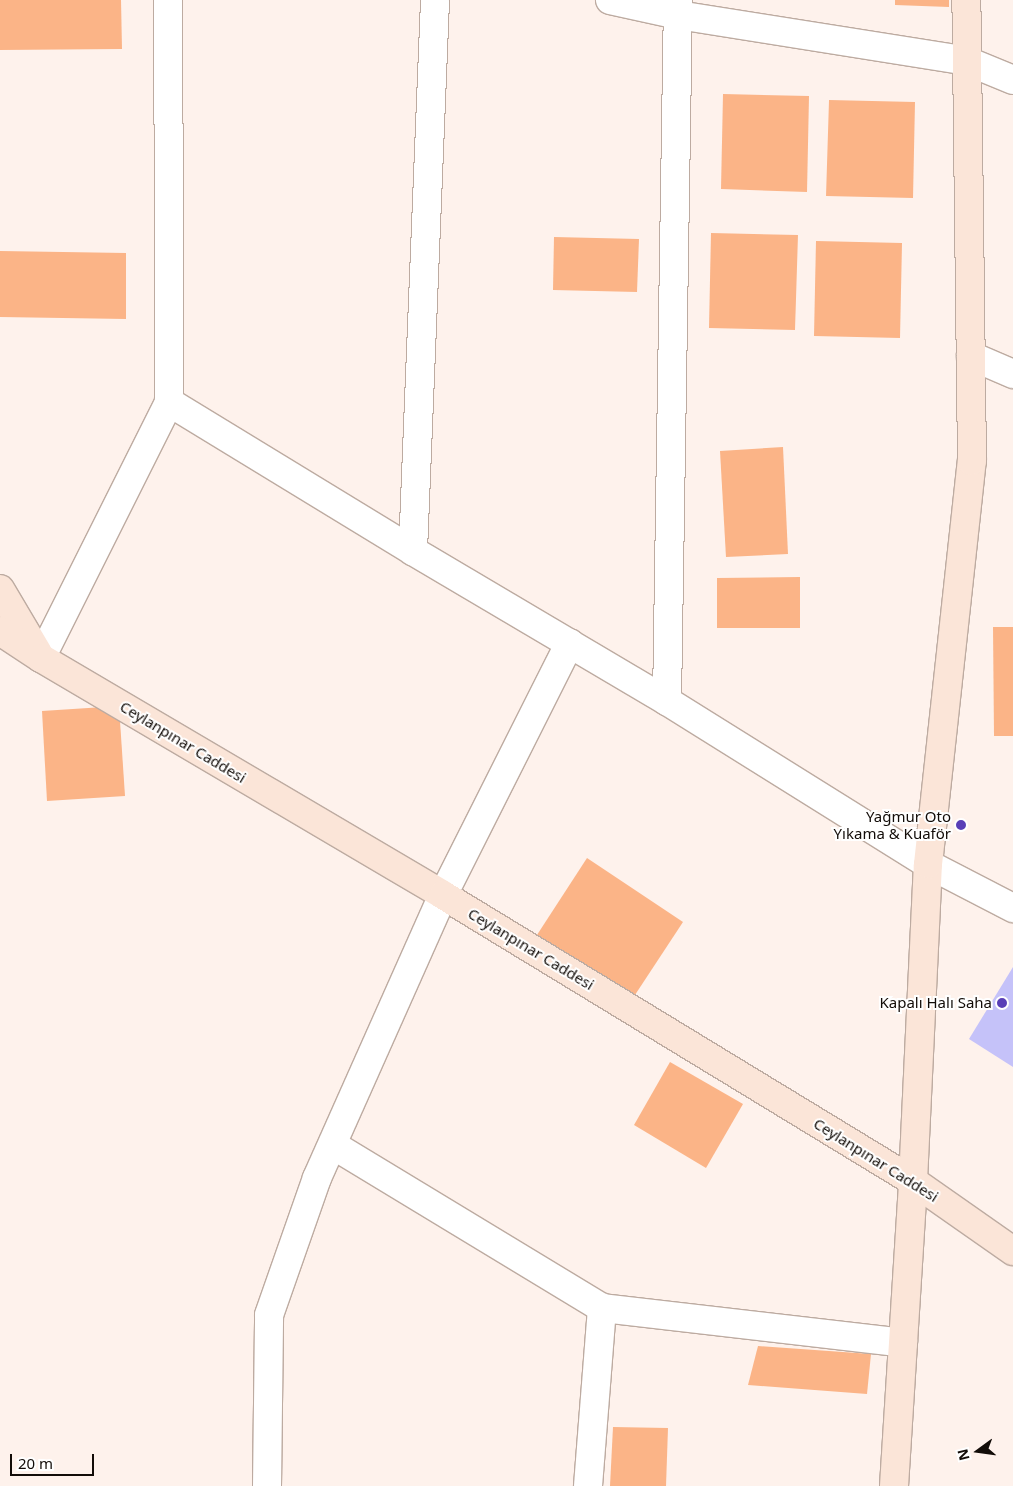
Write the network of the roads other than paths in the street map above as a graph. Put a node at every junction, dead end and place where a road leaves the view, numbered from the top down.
1 (168, 0) edge
2 (435, 0) edge
3 (610, 0) edge
4 (966, 0) edge
5 (678, 8) edge
6 (967, 61) junction
7 (1013, 80) edge
8 (971, 356) junction
9 (1013, 374) edge
10 (169, 402) junction
11 (413, 551) junction
12 (0, 589) edge
13 (0, 631) edge
14 (570, 643) junction
15 (41, 658) junction
16 (667, 701) junction
17 (928, 864) junction
18 (443, 895) junction
19 (1013, 908) edge
20 (333, 1145) junction
21 (913, 1181) junction
22 (1013, 1251) edge
23 (602, 1308) junction
24 (903, 1343) junction
25 (267, 1486) edge
26 (588, 1486) edge
27 (894, 1486) edge

1 - 10 street
2 - 11 street
3 - 5 street
4 - 6 street
5 - 6 street
5 - 16 street
6 - 7 street
6 - 8 street
8 - 9 street
8 - 17 street
10 - 11 street
10 - 15 street
11 - 14 street
12 - 15 street, Ceylanpınar Caddesi
13 - 15 street, Ceylanpınar Caddesi
14 - 16 street
14 - 18 street
15 - 18 street, Ceylanpınar Caddesi
16 - 17 street
17 - 19 street
17 - 21 street
18 - 20 street
18 - 21 street, Ceylanpınar Caddesi
20 - 23 street
20 - 25 street
21 - 22 street, Ceylanpınar Caddesi
21 - 24 street
23 - 24 street
23 - 26 street
24 - 27 street

